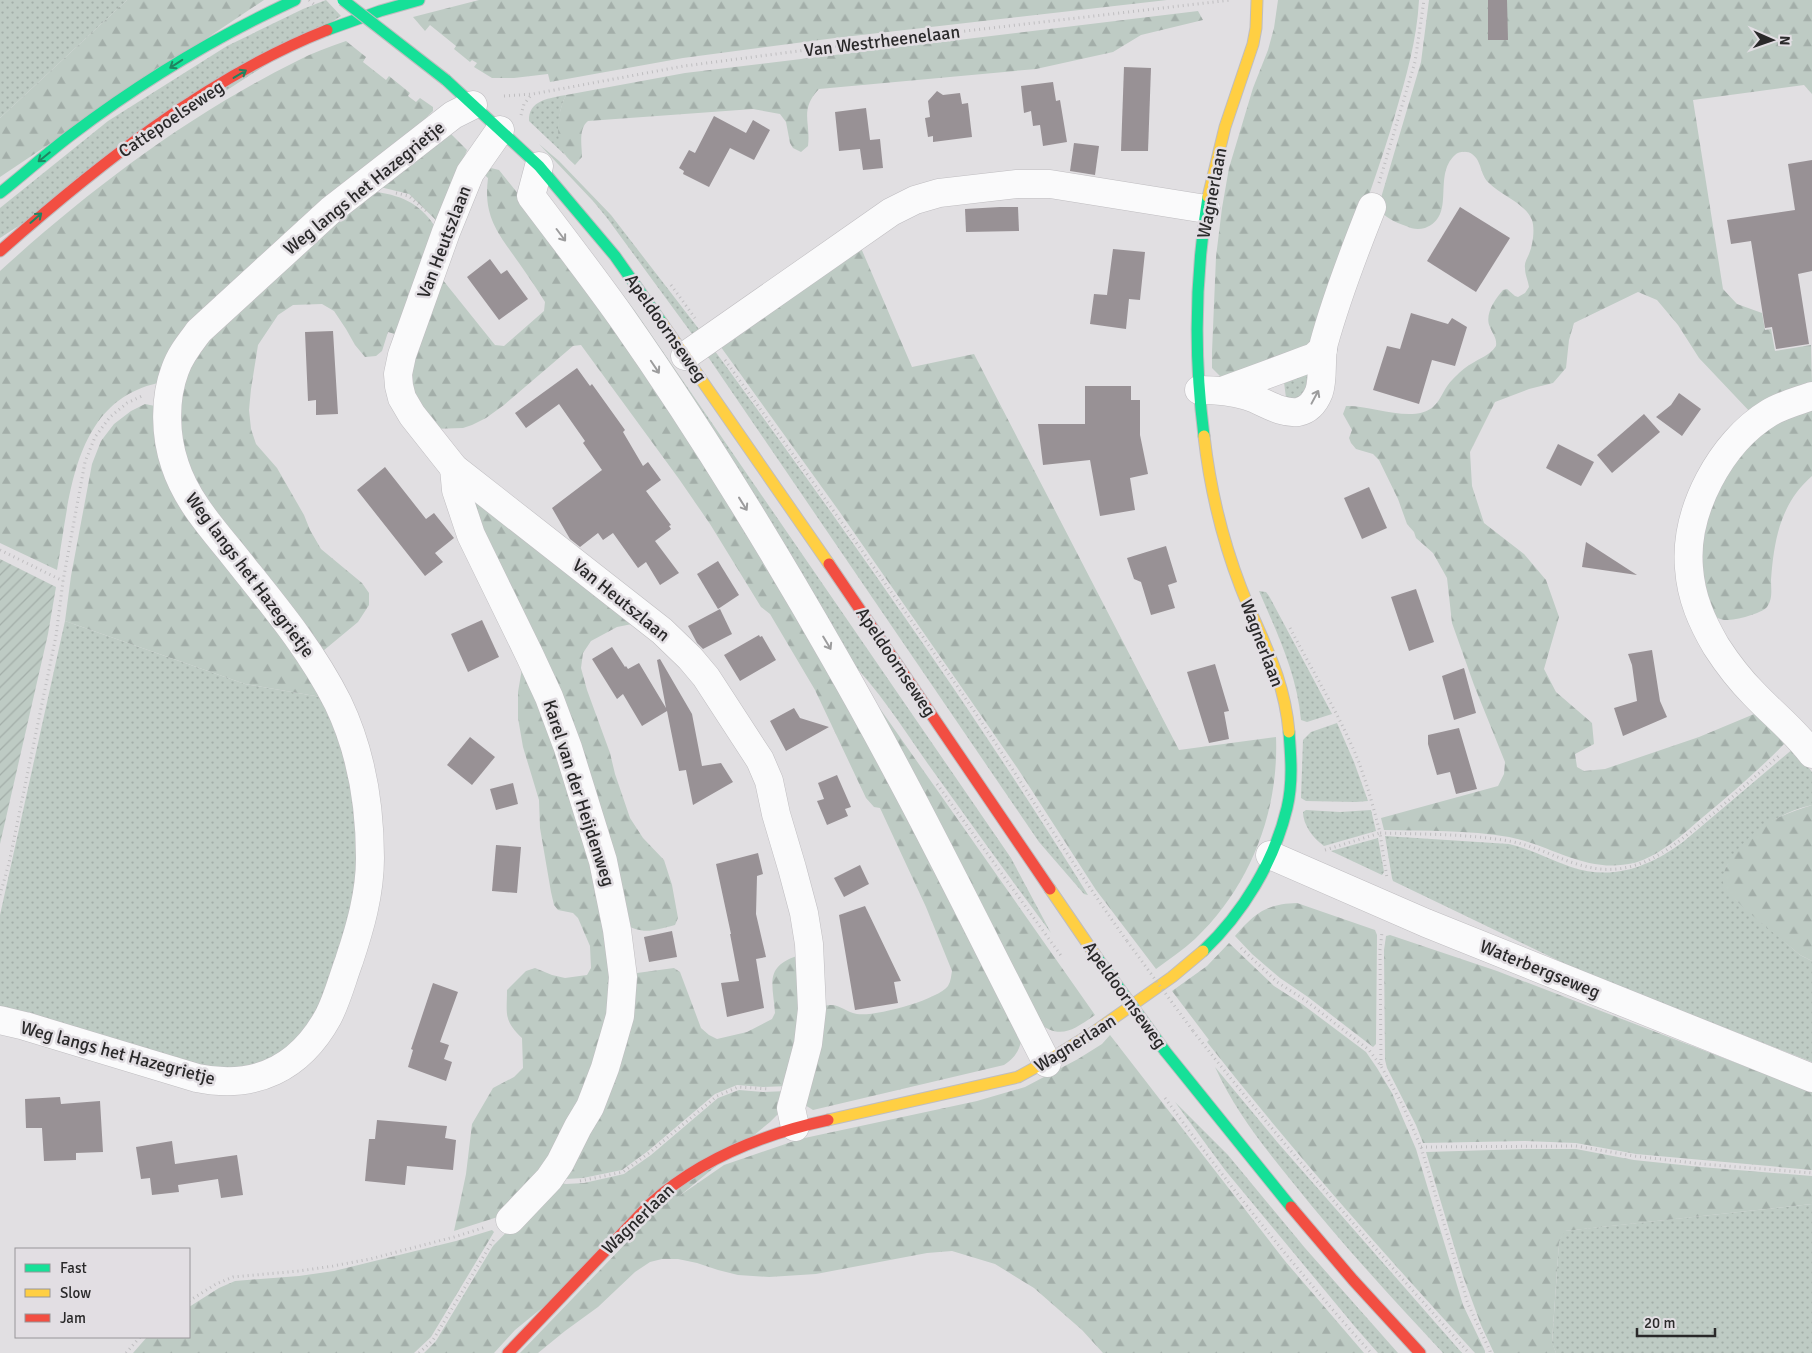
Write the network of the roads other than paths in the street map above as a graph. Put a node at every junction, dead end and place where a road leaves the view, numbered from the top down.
1 (295, 0) edge
2 (344, 0) edge
3 (419, 0) edge
4 (1257, 0) edge
5 (360, 18) junction
6 (473, 105) junction
7 (510, 125) junction
8 (539, 166) junction
9 (0, 193) edge
10 (1372, 207) road end
11 (1206, 209) junction
12 (0, 251) edge
13 (1323, 349) junction
14 (686, 356) junction
15 (1276, 371) junction
16 (1212, 390) junction
17 (1812, 396) edge
18 (1283, 410) junction
19 (454, 468) junction
20 (1806, 746) edge
21 (1270, 855) junction
22 (0, 1020) edge
23 (1047, 1063) junction
24 (1812, 1078) edge
25 (795, 1127) junction
26 (510, 1220) road end
27 (508, 1353) edge
28 (1420, 1353) edge

1 -> 9 street
2 - 5 street
2 - 6 street, Apeldoornseweg, bridge
3 - 5 street, Cattepoelseweg
4 - 11 street, Wagnerlaan
12 -> 5 street, Cattepoelseweg
6 - 7 street, Apeldoornseweg
6 - 22 street, Weg langs het Hazegrietje
7 - 8 street, Apeldoornseweg
7 - 19 street, Van Heutszlaan
8 - 14 street, Apeldoornseweg
8 -> 23 street, Apeldoornseweg
10 - 13 street
11 - 14 street
11 - 16 street, Wagnerlaan
13 - 15 street
18 -> 13 street
14 - 28 street, Apeldoornseweg, bridge
15 - 16 street
15 - 18 street
16 - 18 street
16 - 21 street, Wagnerlaan
17 - 20 street
19 - 25 street, Van Heutszlaan
19 - 26 street, Karel van der Heijdenweg
21 - 23 street, Wagnerlaan
21 - 24 street, Waterbergseweg
23 - 25 street, Wagnerlaan
25 - 27 street, Wagnerlaan

